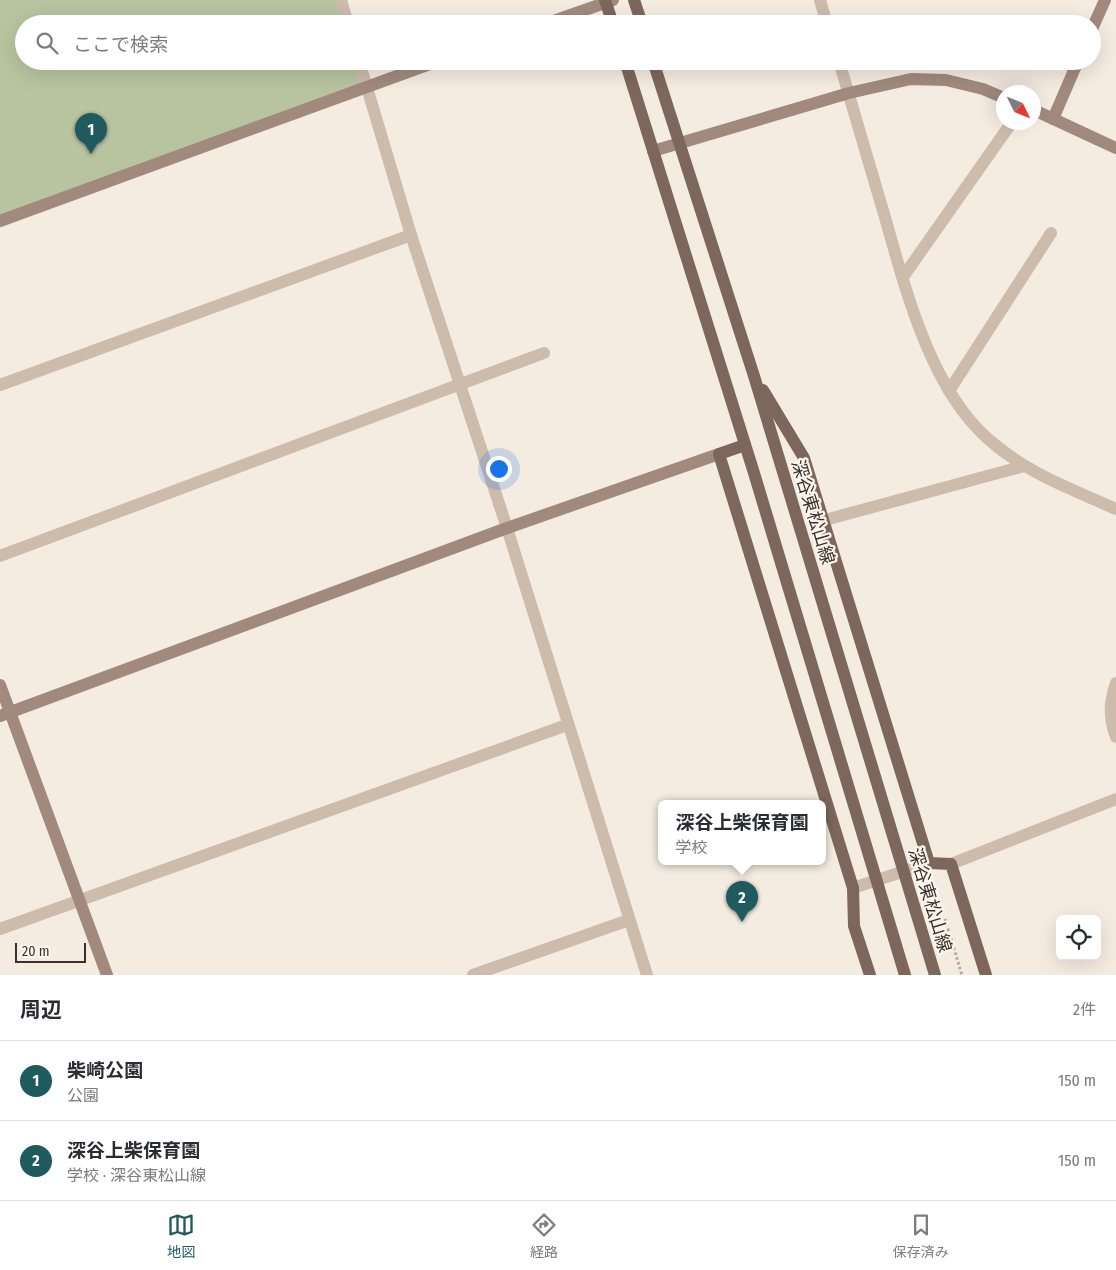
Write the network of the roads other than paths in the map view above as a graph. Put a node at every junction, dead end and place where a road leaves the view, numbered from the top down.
1 (341, 0) edge
2 (634, 0) edge
3 (820, 0) edge
4 (1105, 0) edge
5 (608, 1) edge
6 (345, 15) edge
7 (570, 15) edge
8 (611, 15) edge
9 (639, 15) edge
10 (824, 15) edge
11 (1098, 15) edge
12 (361, 70) edge
13 (413, 70) edge
14 (628, 70) edge
15 (656, 70) edge
16 (842, 70) edge
17 (1074, 70) edge
18 (366, 87) junction
19 (848, 93) junction
20 (996, 95) edge
21 (1041, 113) edge
22 (1053, 119) junction
23 (1006, 130) edge
24 (679, 143) junction
25 (1116, 148) edge
26 (653, 151) junction
27 (0, 221) edge
28 (1051, 233) dead end
29 (411, 235) junction
30 (903, 277) junction
31 (544, 353) dead end
32 (754, 376) junction
33 (0, 385) edge
34 (459, 385) junction
35 (949, 391) junction
36 (745, 445) junction
37 (718, 454) junction
38 (1024, 466) junction
39 (1116, 509) edge
40 (825, 520) junction
41 (507, 528) junction
42 (0, 556) edge
43 (1116, 683) edge
44 (0, 685) edge
45 (5, 714) edge
46 (567, 726) junction
47 (1116, 737) edge
48 (1116, 799) edge
49 (826, 800) edge
50 (826, 801) edge
51 (929, 863) junction
52 (950, 864) junction
53 (853, 888) junction
54 (79, 900) junction
55 (629, 920) junction
56 (0, 929) edge
57 (107, 975) edge
58 (474, 975) edge
59 (647, 975) edge
60 (870, 975) edge
61 (905, 975) edge
62 (935, 975) edge
63 (986, 975) edge

1 - 6 street
2 - 9 main road
3 - 10 street
4 - 11 street
5 - 7 street
5 - 8 main road
12 - 18 street
13 - 18 street
14 - 26 main road
15 - 24 main road, 深谷東松山線
16 - 19 street
17 - 22 street
18 - 27 street
18 - 29 street
19 - 20 street
19 - 24 street
19 - 30 street
21 - 22 street
22 - 25 street
23 - 30 street
24 - 26 street
24 - 32 main road, 深谷東松山線
26 - 36 main road
28 - 35 street
29 - 33 street
29 - 34 street
30 - 35 street
31 - 34 street
32 - 40 main road
32 - 62 main road, 深谷東松山線
34 - 41 street
34 - 42 street
35 - 38 street
36 - 37 main road
36 - 61 main road
37 - 41 street
37 - 49 main road
38 - 39 street
38 - 40 street
40 - 51 main road
41 - 45 street
41 - 46 street
43 - 47 street
44 - 45 street
45 - 54 street
46 - 54 street
46 - 55 street
48 - 52 street
50 - 53 main road
51 - 52 main road
51 - 53 street
52 - 63 main road
53 - 60 main road
54 - 56 street
54 - 57 street
55 - 58 street
55 - 59 street

